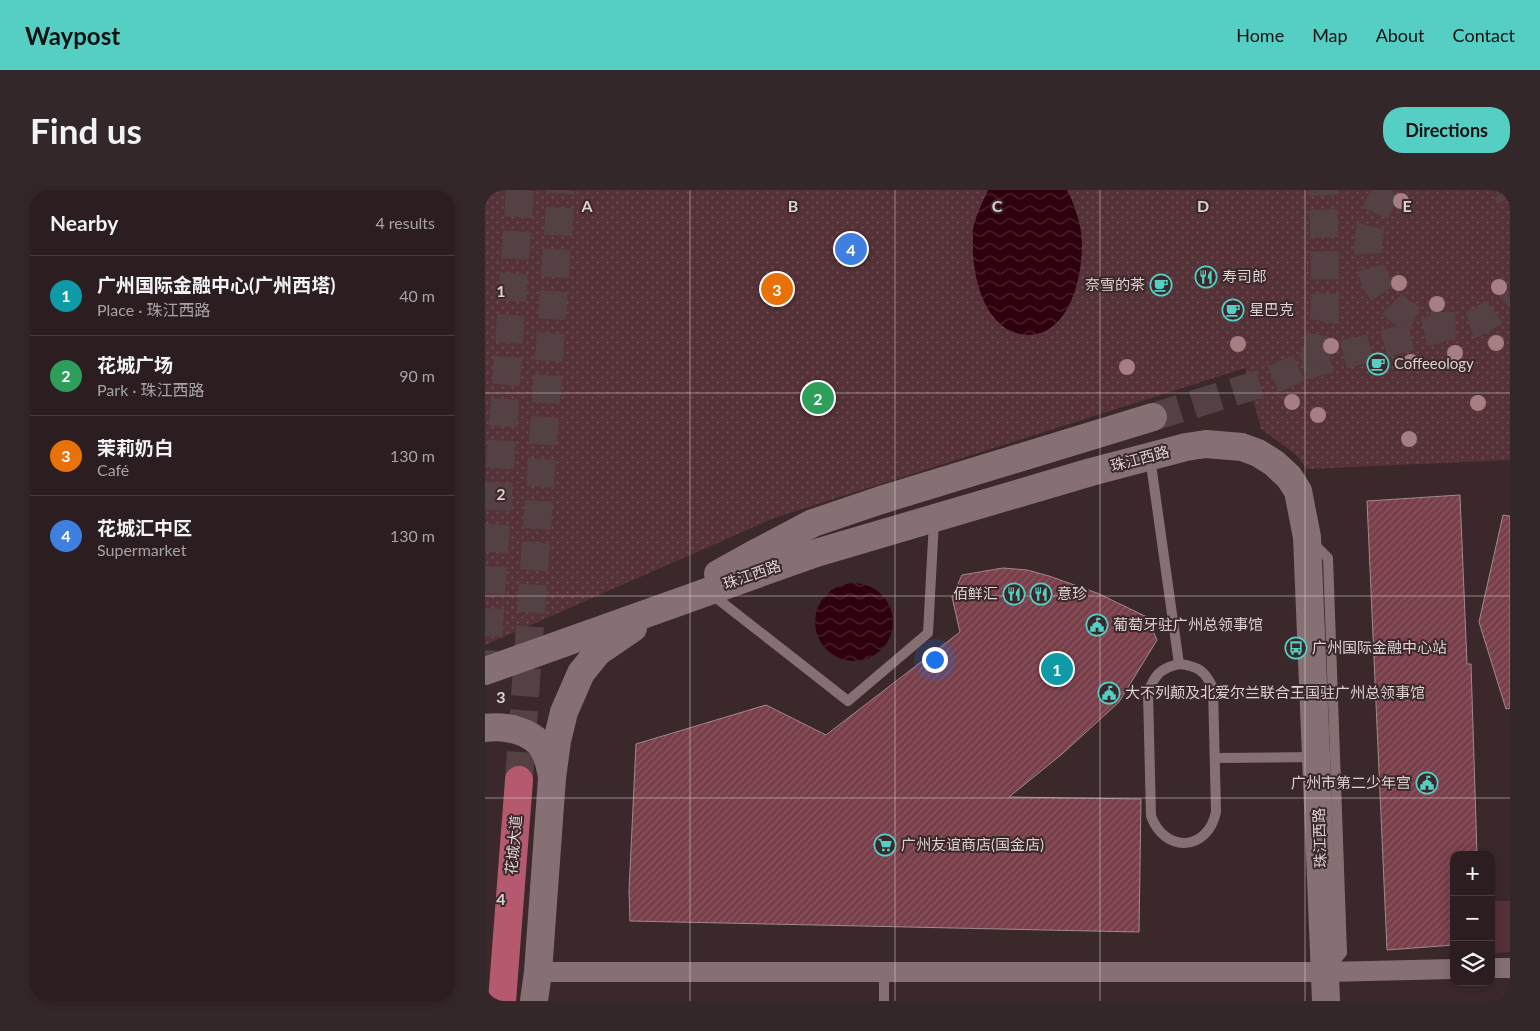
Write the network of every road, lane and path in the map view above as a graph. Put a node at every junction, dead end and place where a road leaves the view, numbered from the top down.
1 (1153, 417) tunnel mouth
2 (1150, 457) junction
3 (934, 518) junction
4 (1307, 537) junction
5 (707, 591) junction
6 (665, 606) junction
7 (1179, 664) junction
8 (485, 671) edge
9 (485, 728) edge
10 (1317, 757) junction
11 (1215, 758) junction
12 (552, 778) junction
13 (519, 780) tunnel mouth
14 (1495, 968) edge
15 (1510, 968) edge
16 (1450, 969) edge
17 (538, 972) junction
18 (884, 972) junction
19 (1326, 972) junction
20 (501, 1001) edge
21 (535, 1001) edge
22 (884, 1001) edge
23 (1326, 1001) edge

1 - 6 main road
2 - 3 main road, 珠江西路
2 - 4 main road, 珠江西路
2 - 7 lane
3 - 5 main road, 珠江西路
3 - 5 lane
4 - 10 main road, 珠江西路
4 - 19 lane
5 - 6 main road, 珠江西路
6 - 8 main road, 珠江西路
6 - 12 main road
7 - 11 lane
7 - 11 lane
9 - 12 main road
10 - 11 lane
10 - 19 main road, 珠江西路
12 - 17 main road
13 - 20 main road, 花城大道
14 - 15 street
16 - 19 street
17 - 18 street
17 - 21 main road
18 - 19 street
18 - 22 lane
19 - 23 main road, 珠江西路

